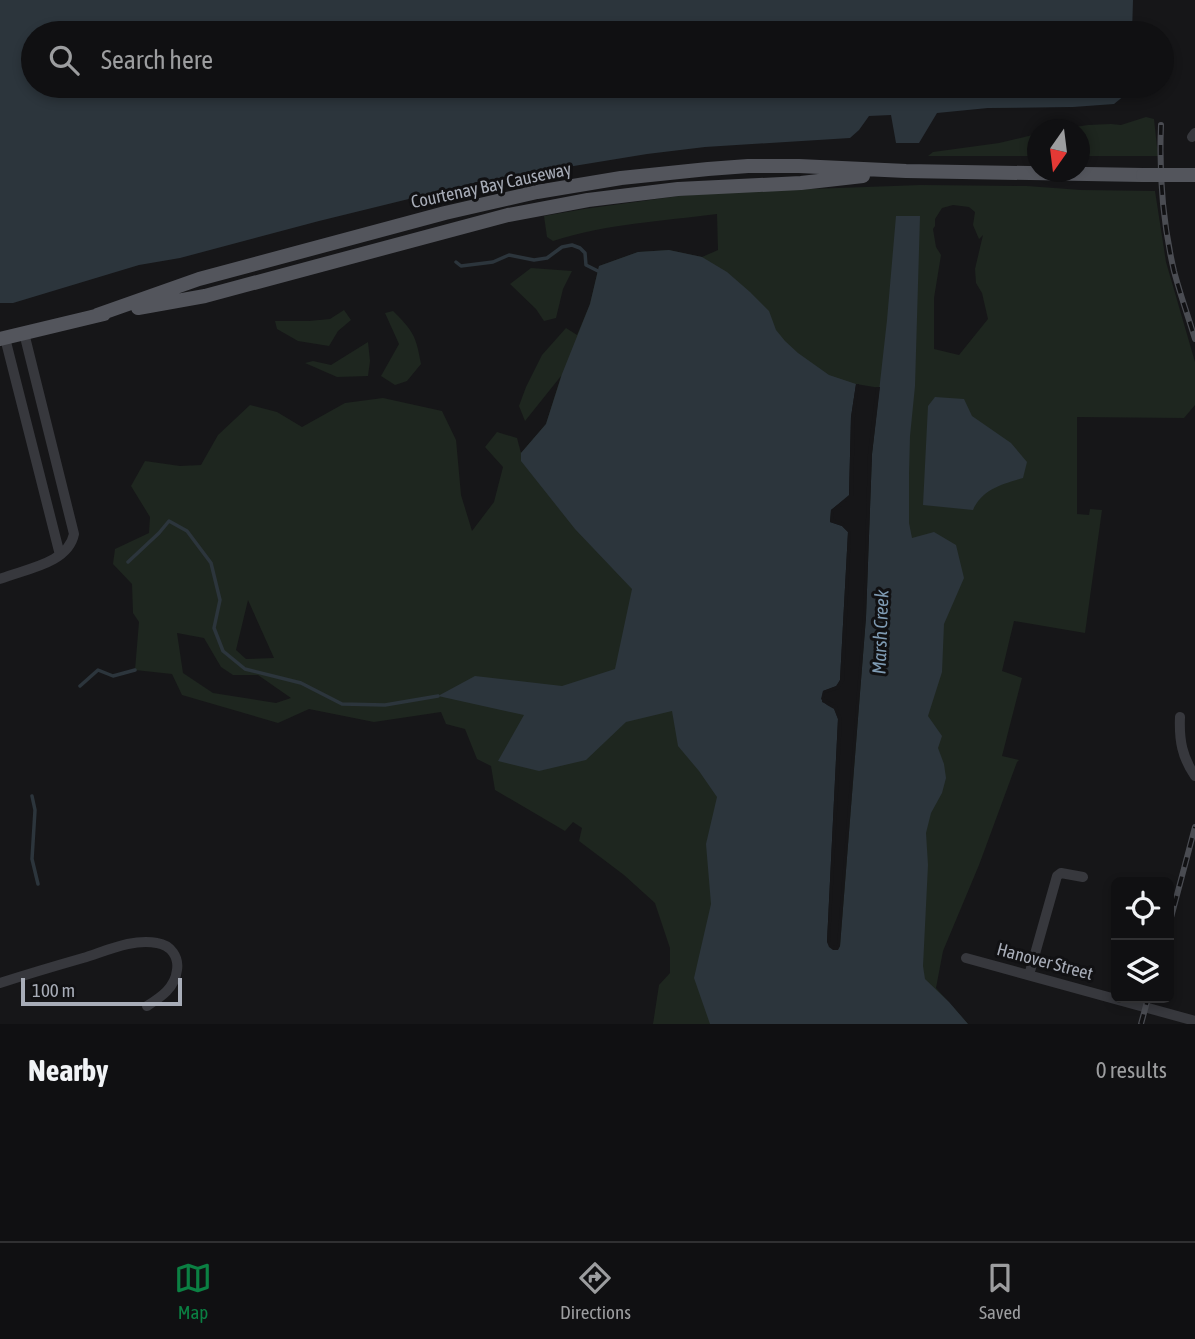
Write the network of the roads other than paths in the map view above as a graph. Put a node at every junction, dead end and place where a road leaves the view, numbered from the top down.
1 (1195, 175) edge
2 (24, 333) junction
3 (2, 339) edge
4 (60, 555) junction
5 (0, 579) edge
6 (1180, 717) dead end
7 (1195, 776) edge
8 (1083, 877) dead end
9 (966, 958) dead end
10 (1029, 975) junction
11 (0, 983) edge
12 (147, 1006) dead end
13 (1162, 1012) junction
14 (1195, 1021) edge
15 (1158, 1024) edge

1 - 2 main road, Courtenay Bay Causeway, bridge
2 - 3 main road, Courtenay Bay Causeway
2 - 4 street
3 - 4 street
4 - 5 street
6 - 7 street
8 - 10 street
9 - 10 street, Hanover Street
10 - 13 street, Hanover Street
11 - 12 street
13 - 14 street, Hanover Street
13 - 15 street

